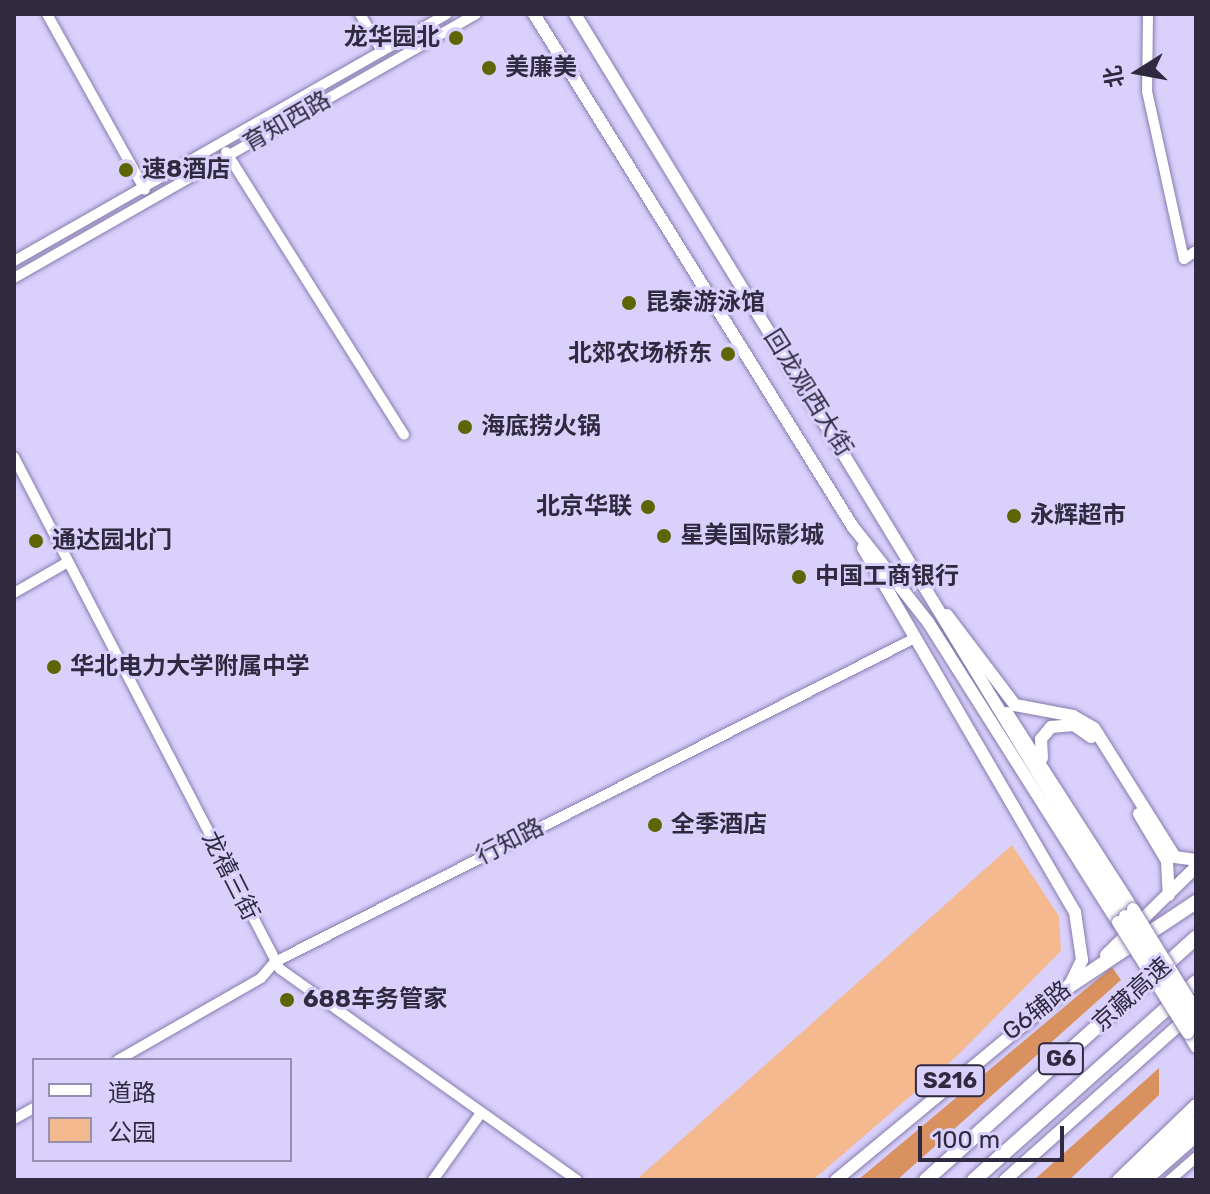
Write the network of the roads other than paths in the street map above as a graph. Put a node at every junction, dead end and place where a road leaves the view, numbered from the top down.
1 (47, 14) edge
2 (360, 14) edge
3 (447, 14) edge
4 (476, 14) edge
5 (537, 14) edge
6 (575, 14) edge
7 (1148, 14) edge
8 (382, 51) junction
9 (220, 143) junction
10 (228, 156) junction
11 (144, 187) junction
12 (151, 200) junction
13 (1196, 251) edge
14 (14, 261) edge
15 (14, 278) edge
16 (404, 435) dead end
17 (14, 457) edge
18 (853, 527) junction
19 (68, 562) junction
20 (929, 591) junction
21 (14, 593) edge
22 (939, 609) junction
23 (913, 639) junction
24 (1044, 765) junction
25 (1196, 860) edge
26 (1196, 867) edge
27 (1164, 902) junction
28 (1196, 902) edge
29 (1125, 916) junction
30 (1196, 938) edge
31 (275, 962) junction
32 (1196, 982) edge
33 (1068, 987) junction
34 (1196, 1010) edge
35 (1193, 1030) edge
36 (1196, 1047) edge
37 (121, 1058) edge
38 (1196, 1105) edge
39 (32, 1109) edge
40 (481, 1113) junction
41 (14, 1119) edge
42 (1196, 1121) edge
43 (1196, 1136) edge
44 (1196, 1157) edge
45 (433, 1180) edge
46 (577, 1180) edge
47 (836, 1180) edge
48 (926, 1180) edge
49 (974, 1180) edge
50 (1005, 1180) edge
51 (1118, 1180) edge
52 (1131, 1180) edge
53 (1146, 1180) edge
54 (1170, 1180) edge

1 - 11 street
2 - 8 street
3 - 8 street, 育知西路
4 - 10 street, 育知西路
5 - 18 main road, 回龙观西大街
6 - 20 main road, 回龙观西大街
7 - 13 street
8 - 9 street, 育知西路
9 - 10 street
9 - 11 street, 育知西路
10 - 12 street, 育知西路
10 - 16 street
11 - 12 street
11 - 14 street, 育知西路
12 - 15 street, 育知西路
17 - 19 street, 龙禧三街
18 - 23 main road, 回龙观西大街
18 - 29 main road, 回龙观西大街
19 - 21 street
19 - 31 street, 龙禧三街
20 - 22 main road, 回龙观西大街
20 - 25 main road
22 - 24 main road, 回龙观西大街
22 - 29 main road, 回龙观西大街
23 - 31 street, 行知路
23 - 33 main road, 回龙观西大街
24 - 27 main road
24 - 29 main road, 回龙观西大街
26 - 27 main road, G6辅路 / S216
27 - 33 main road, G6辅路 / S216
28 - 33 highway
29 - 34 main road, bridge
29 - 35 main road, bridge
30 - 48 highway, 京藏高速 / G6
31 - 37 street, 行知路
31 - 40 street, 龙禧三街
32 - 49 highway, 京藏高速 / G6
33 - 47 main road, G6辅路 / S216
34 - 50 main road
35 - 36 main road
38 - 51 main road
39 - 41 street
40 - 45 street
40 - 46 street, 龙禧三街
42 - 52 main road
43 - 53 main road
44 - 54 street

